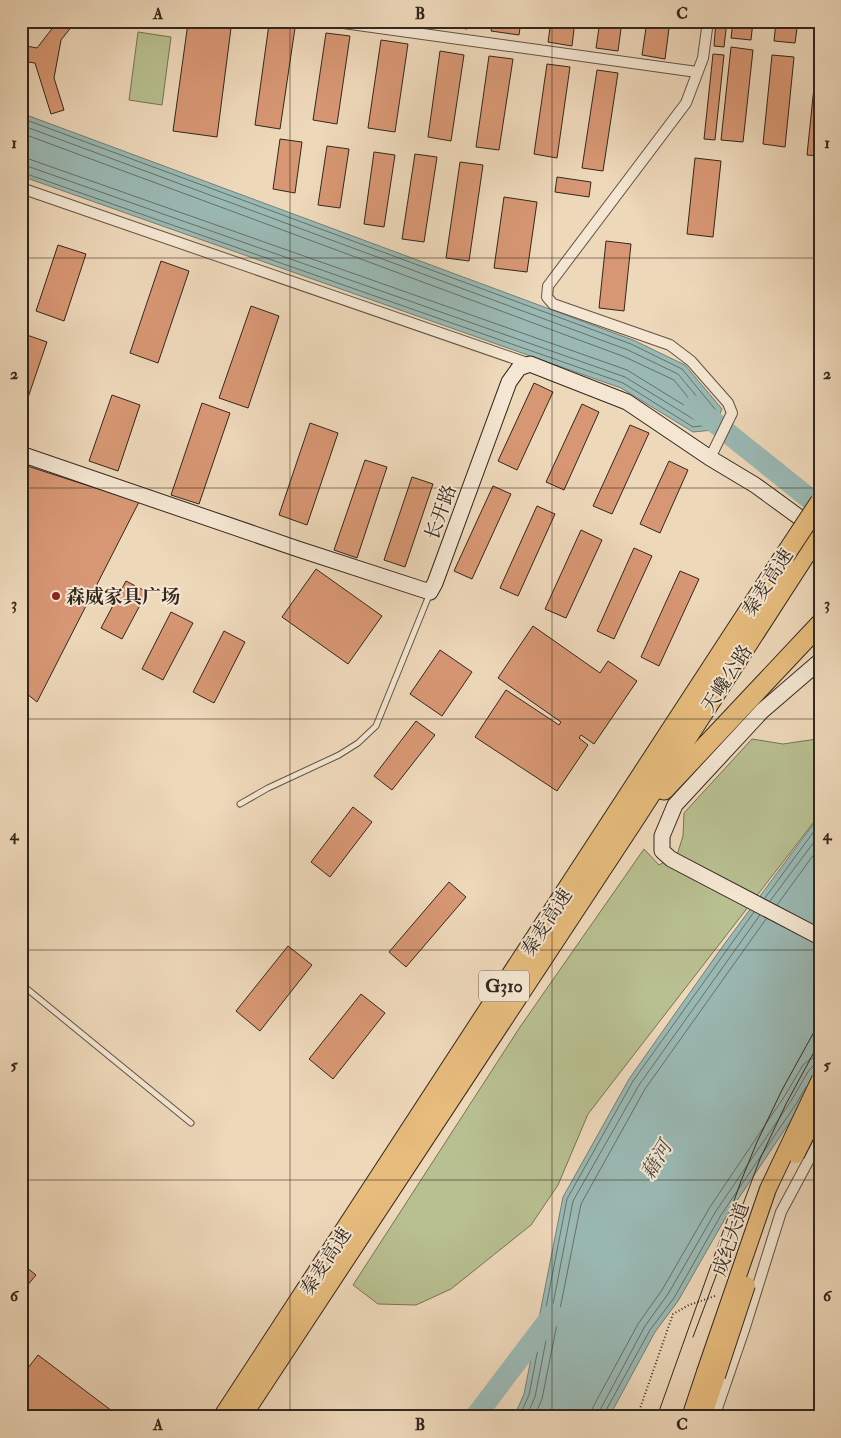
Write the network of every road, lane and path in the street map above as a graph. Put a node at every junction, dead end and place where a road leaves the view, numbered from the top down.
1 (329, 21) edge
2 (708, 21) edge
3 (697, 72) junction
4 (21, 188) edge
5 (530, 364) junction
6 (21, 454) edge
7 (710, 458) junction
8 (820, 502) edge
9 (820, 532) edge
10 (430, 592) junction
11 (820, 624) edge
12 (820, 661) edge
13 (240, 804) dead end
14 (632, 824) junction
15 (820, 937) edge
16 (21, 984) edge
17 (820, 1079) edge
18 (820, 1107) edge
19 (191, 1123) dead end
20 (820, 1138) edge
21 (716, 1296) dead end
22 (711, 1374) junction
23 (223, 1417) edge
24 (241, 1417) edge
25 (637, 1417) edge
26 (690, 1417) edge
27 (703, 1417) edge
28 (714, 1417) edge

1 - 3 street
2 - 3 street
3 - 7 street
4 - 5 street
5 - 7 street
5 - 10 street, 长开路
6 - 10 street
7 - 9 street
8 - 23 highway, 秦麦高速 / G310, bridge
9 - 14 highway, 天巉公路 / G310
10 - 13 lane
11 - 14 highway
12 - 15 street
14 - 24 highway, 秦麦高速 / G310
16 - 19 lane
17 - 22 main road, 成纪大道, bridge
18 - 22 main road, 成纪大道, bridge
20 - 28 street
21 - 25 path
22 - 26 main road, 成纪大道
22 - 27 main road, 成纪大道

